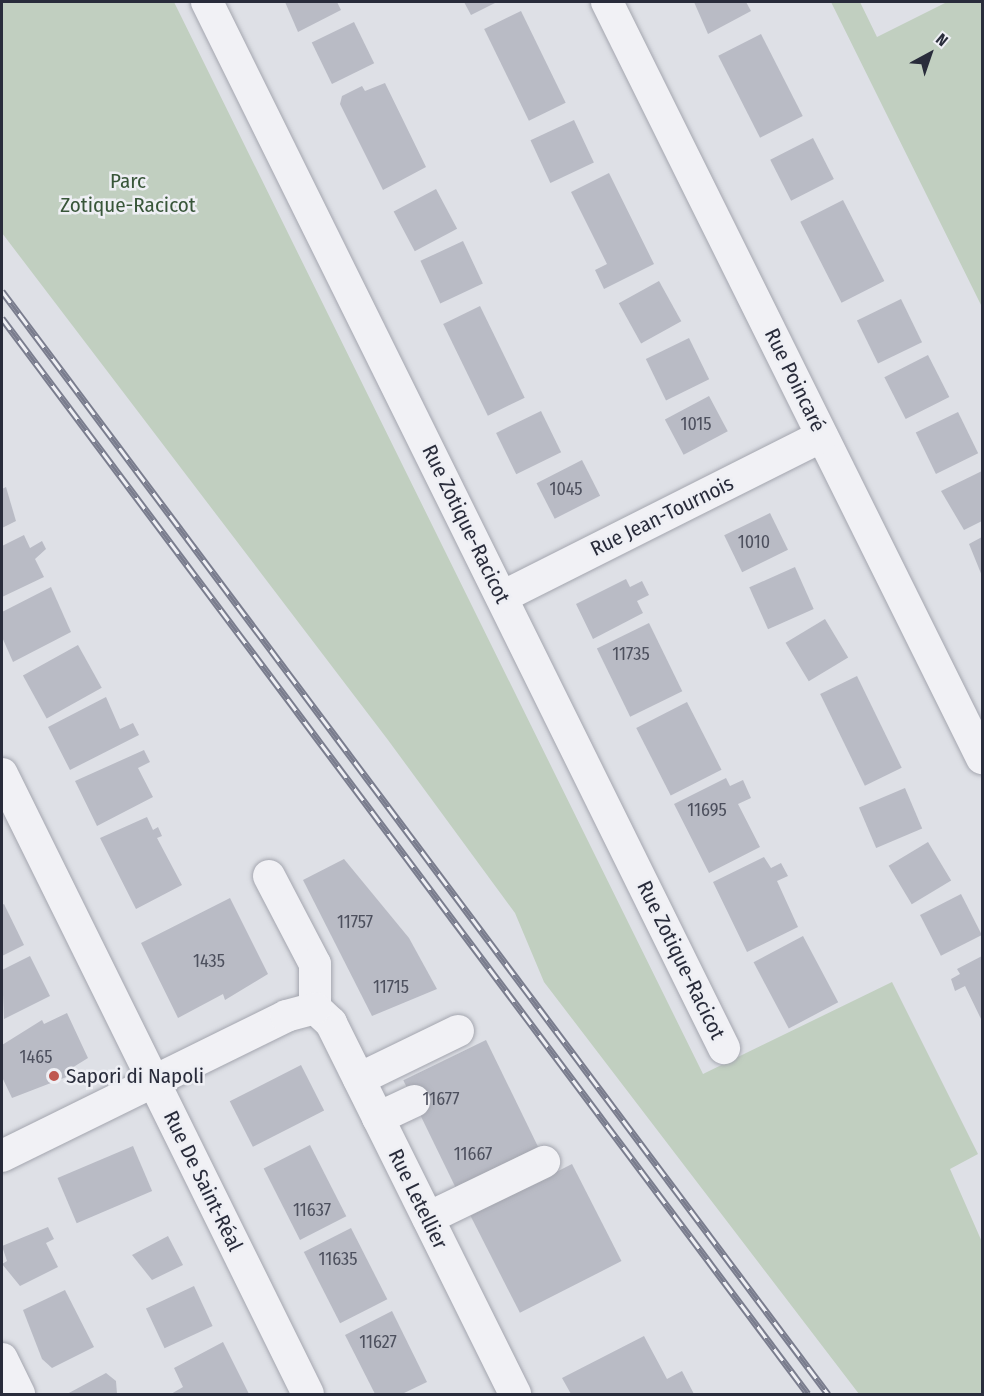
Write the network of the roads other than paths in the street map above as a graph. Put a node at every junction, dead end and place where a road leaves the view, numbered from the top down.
1 (207, 2) edge
2 (607, 2) edge
3 (822, 436) junction
4 (502, 597) junction
5 (982, 758) edge
6 (2, 774) edge
7 (269, 876) dead end
8 (315, 1008) junction
9 (458, 1031) dead end
10 (724, 1048) dead end
11 (359, 1079) junction
12 (154, 1081) junction
13 (414, 1101) dead end
14 (378, 1118) junction
15 (2, 1156) edge
16 (544, 1162) dead end
17 (428, 1218) junction
18 (2, 1359) edge
19 (19, 1395) edge
20 (308, 1395) edge
21 (515, 1395) edge

1 - 4 street, Rue Zotique-Racicot
2 - 3 street, Rue Poincaré
3 - 4 street, Rue Jean-Tournois
3 - 5 street, Rue Poincaré
4 - 10 street, Rue Zotique-Racicot
6 - 12 street, Rue De Saint-Réal
7 - 8 street
8 - 11 street, Rue Letellier
8 - 12 street
9 - 11 street
11 - 14 street, Rue Letellier
12 - 15 street
12 - 20 street, Rue De Saint-Réal
13 - 14 street
14 - 17 street, Rue Letellier
16 - 17 street
17 - 21 street, Rue Letellier
18 - 19 street

